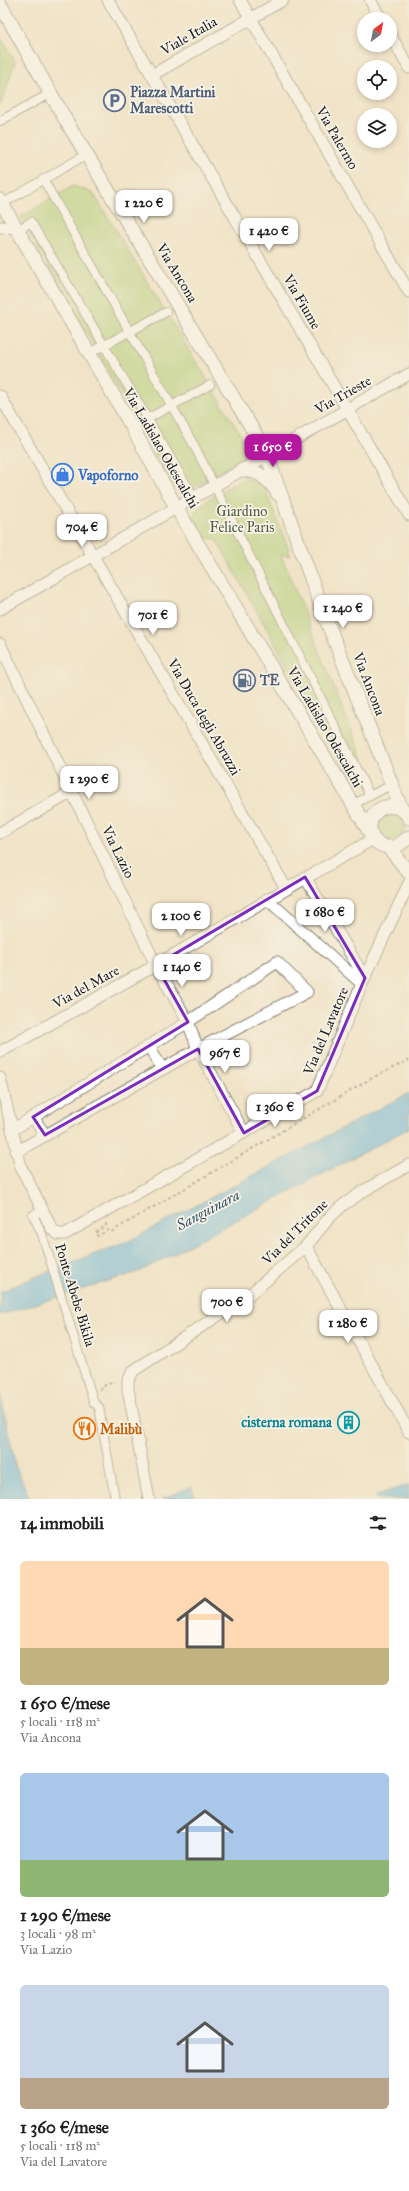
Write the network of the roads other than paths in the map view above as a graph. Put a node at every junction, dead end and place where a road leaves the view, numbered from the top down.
1 (108, 0) edge
2 (240, 0) edge
3 (283, 0) edge
4 (370, 0) edge
5 (0, 4) edge
6 (377, 12) edge
7 (250, 18) junction
8 (397, 47) edge
9 (409, 68) edge
10 (152, 75) junction
11 (51, 93) junction
12 (0, 122) edge
13 (87, 154) junction
14 (43, 180) junction
15 (1, 202) edge
16 (0, 226) edge
17 (18, 229) junction
18 (409, 292) edge
19 (166, 312) dead end
20 (130, 332) junction
21 (104, 345) junction
22 (88, 354) junction
23 (409, 374) edge
24 (210, 385) dead end
25 (0, 396) edge
26 (172, 406) junction
27 (348, 410) junction
28 (147, 419) junction
29 (132, 427) junction
30 (267, 455) junction
31 (242, 470) junction
32 (215, 486) junction
33 (192, 494) dead end
34 (282, 500) junction
35 (176, 507) junction
36 (409, 515) edge
37 (92, 556) junction
38 (0, 609) edge
39 (0, 644) edge
40 (391, 785) junction
41 (72, 792) junction
42 (370, 796) junction
43 (352, 805) junction
44 (407, 814) edge
45 (0, 832) edge
46 (372, 836) junction
47 (408, 841) edge
48 (389, 848) junction
49 (409, 873) edge
50 (305, 877) junction
51 (409, 882) edge
52 (286, 888) junction
53 (267, 899) junction
54 (405, 905) edge
55 (156, 965) junction
56 (364, 981) junction
57 (188, 1022) junction
58 (149, 1046) junction
59 (198, 1049) junction
60 (0, 1052) edge
61 (162, 1069) junction
62 (0, 1078) edge
63 (34, 1117) junction
64 (12, 1130) junction
65 (244, 1133) junction
66 (45, 1135) junction
67 (16, 1152) junction
68 (408, 1169) edge
69 (42, 1210) junction
70 (306, 1246) junction
71 (409, 1432) edge
72 (115, 1499) edge
73 (149, 1499) edge

1 - 10 street, Via Fiume
2 - 7 street, Via Palermo
3 - 7 street, Viale Italia
4 - 6 street
5 - 11 street, Via Ancona
7 - 10 street, Viale Italia
7 - 18 street, Via Palermo
8 - 9 street
10 - 27 street, Via Fiume
11 - 12 street
11 - 13 street, Via Ancona
13 - 14 street
13 - 30 street, Via Ancona
14 - 15 street
14 - 20 street
15 - 17 street, Via Ladislao Odescalchi
16 - 17 street
17 - 21 street
17 - 22 street, Via Ladislao Odescalchi
19 - 20 street
20 - 21 street
20 - 26 street
21 - 22 street
21 - 28 street
22 - 29 street, Via Ladislao Odescalchi
23 - 27 street, Via Trieste
24 - 26 street
25 - 37 street, Via Duca degli Abruzzi
26 - 28 street
26 - 32 street
27 - 30 street, Via Trieste
27 - 36 street, Via Fiume
28 - 29 street
28 - 33 street
29 - 35 street, Via Ladislao Odescalchi
30 - 31 street, Via Trieste
30 - 34 street, Via Ancona
31 - 32 street, Via Trieste
31 - 34 street, Via Ancona
32 - 35 street, Via Trieste
32 - 42 street
34 - 40 street, Via Ancona
35 - 37 street, Via Trieste
35 - 43 street, Via Ladislao Odescalchi
37 - 38 street, Via Trieste
37 - 52 street, Via Duca degli Abruzzi
39 - 41 street, Via Lazio
40 - 42 street
40 - 44 street, Via Ancona
41 - 45 street
41 - 55 street, Via Lazio
42 - 43 street
43 - 46 street, Via Ladislao Odescalchi
44 - 46 street
46 - 48 street
46 - 50 street, Via del Mare
47 - 48 street
48 - 49 street
50 - 52 street, Via del Mare
50 - 56 street
51 - 54 street, Via del Lavatore
52 - 53 street, Via del Mare
53 - 55 street, Via del Mare
53 - 56 street
54 - 56 street, Via del Lavatore
55 - 57 street, Via Lazio
55 - 60 street, Via del Mare
56 - 65 street, Via del Lavatore
57 - 58 street
57 - 59 street, Via Lazio
57 - 59 street
58 - 61 street
58 - 63 street
59 - 61 street
59 - 65 street, Via Lazio
61 - 66 street
62 - 64 street
63 - 64 street
63 - 66 street
64 - 67 street
65 - 69 street, Via del Lavatore
66 - 67 street
67 - 69 street
68 - 70 street, Via del Tritone
69 - 72 street, Ponte Abebe Bikila
70 - 71 street
70 - 73 street, Via del Tritone

